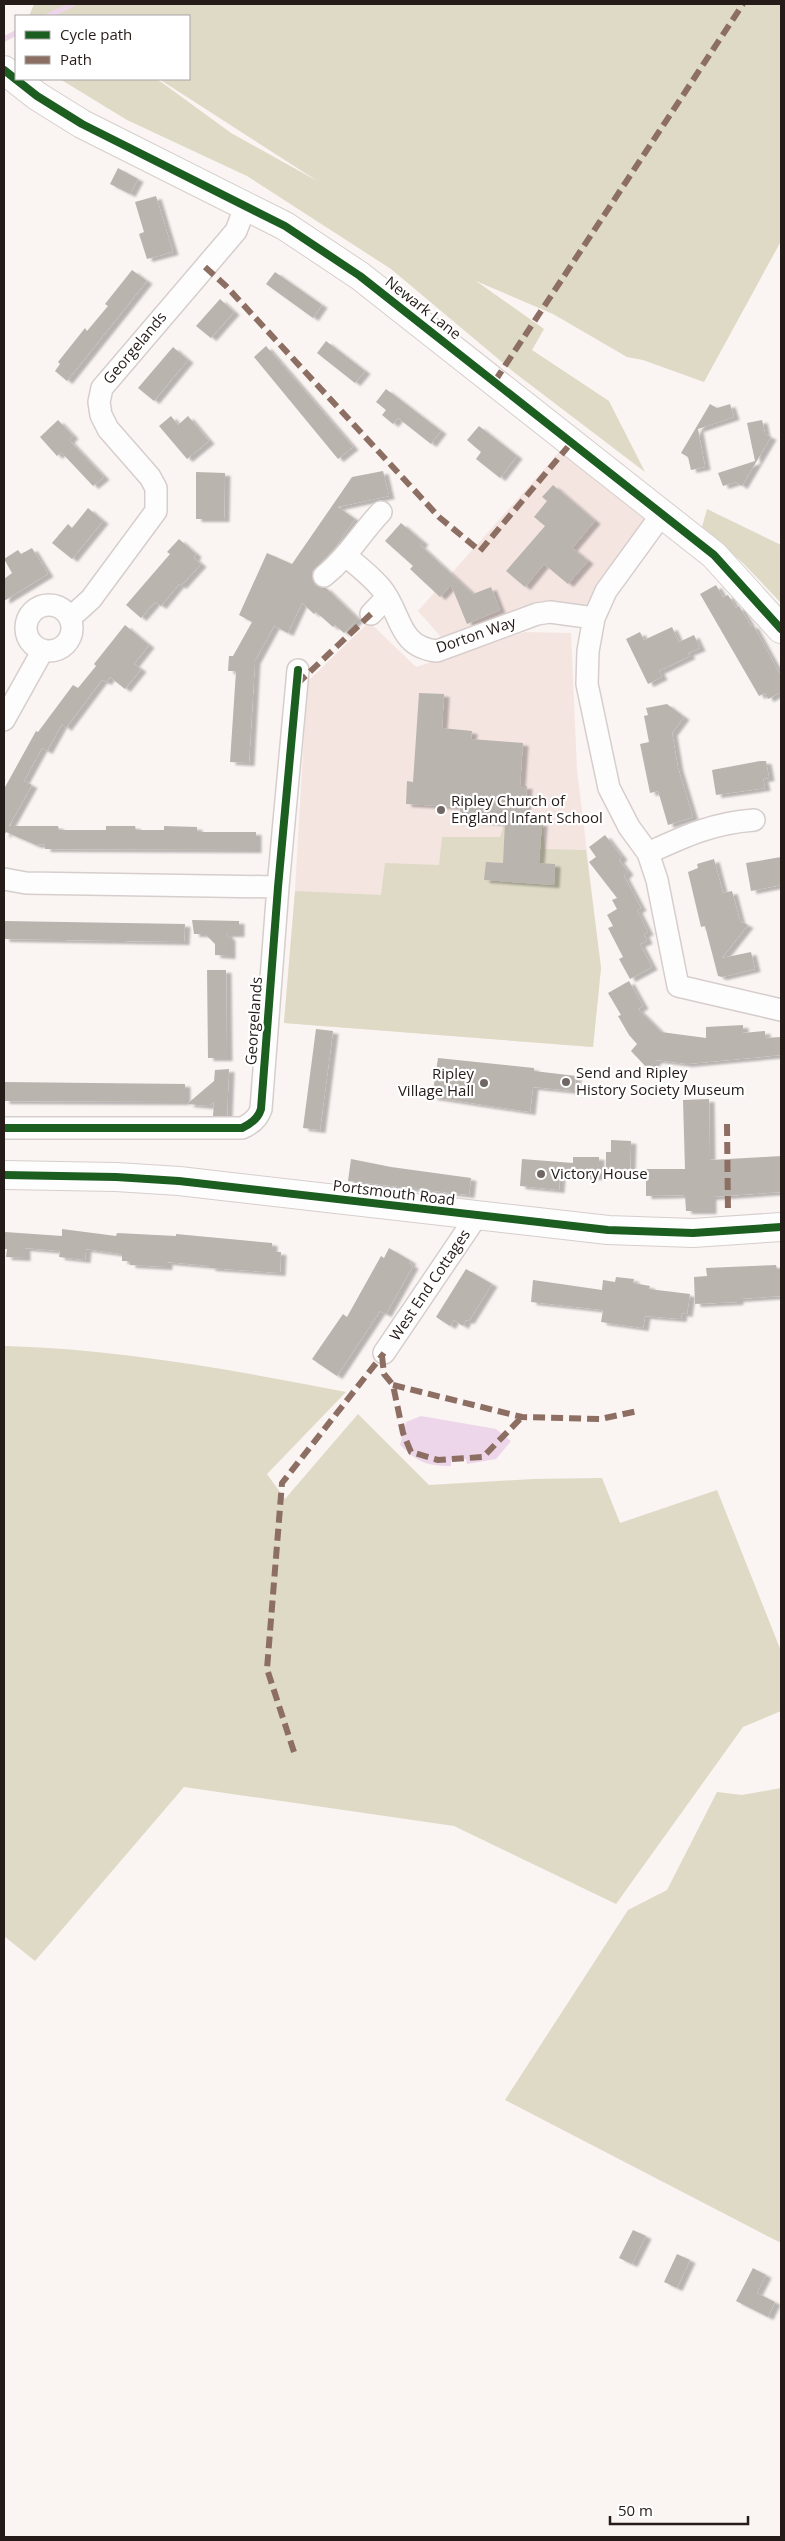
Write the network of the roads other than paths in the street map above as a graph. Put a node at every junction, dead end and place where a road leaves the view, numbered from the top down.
1 (4, 70) edge
2 (15, 79) edge
3 (17, 80) edge
4 (246, 205) junction
5 (381, 512) dead end
6 (662, 514) junction
7 (346, 556) junction
8 (324, 576) dead end
9 (387, 597) junction
10 (371, 614) dead end
11 (70, 618) junction
12 (594, 618) junction
13 (781, 629) edge
14 (44, 650) junction
15 (298, 670) dead end
16 (4, 720) edge
17 (754, 820) dead end
18 (648, 853) junction
19 (4, 879) edge
20 (278, 887) junction
21 (781, 1010) edge
22 (4, 1128) edge
23 (4, 1175) edge
24 (476, 1217) junction
25 (781, 1227) edge
26 (384, 1353) dead end

1 - 2 main road, Newark Lane
3 - 4 main road, Newark Lane
4 - 6 main road, Newark Lane
4 - 11 street, Georgelands
5 - 7 street
6 - 12 street
6 - 13 main road, Newark Lane
7 - 8 street
7 - 9 street, Dorton Way
9 - 10 street
9 - 12 street, Dorton Way
11 - 14 street
11 - 14 street
12 - 18 street
14 - 16 street
15 - 20 street, Georgelands
17 - 18 street
18 - 21 street
19 - 20 street
20 - 22 street, Georgelands
23 - 24 main road, Portsmouth Road
24 - 25 main road, Portsmouth Road
24 - 26 street, West End Cottages

